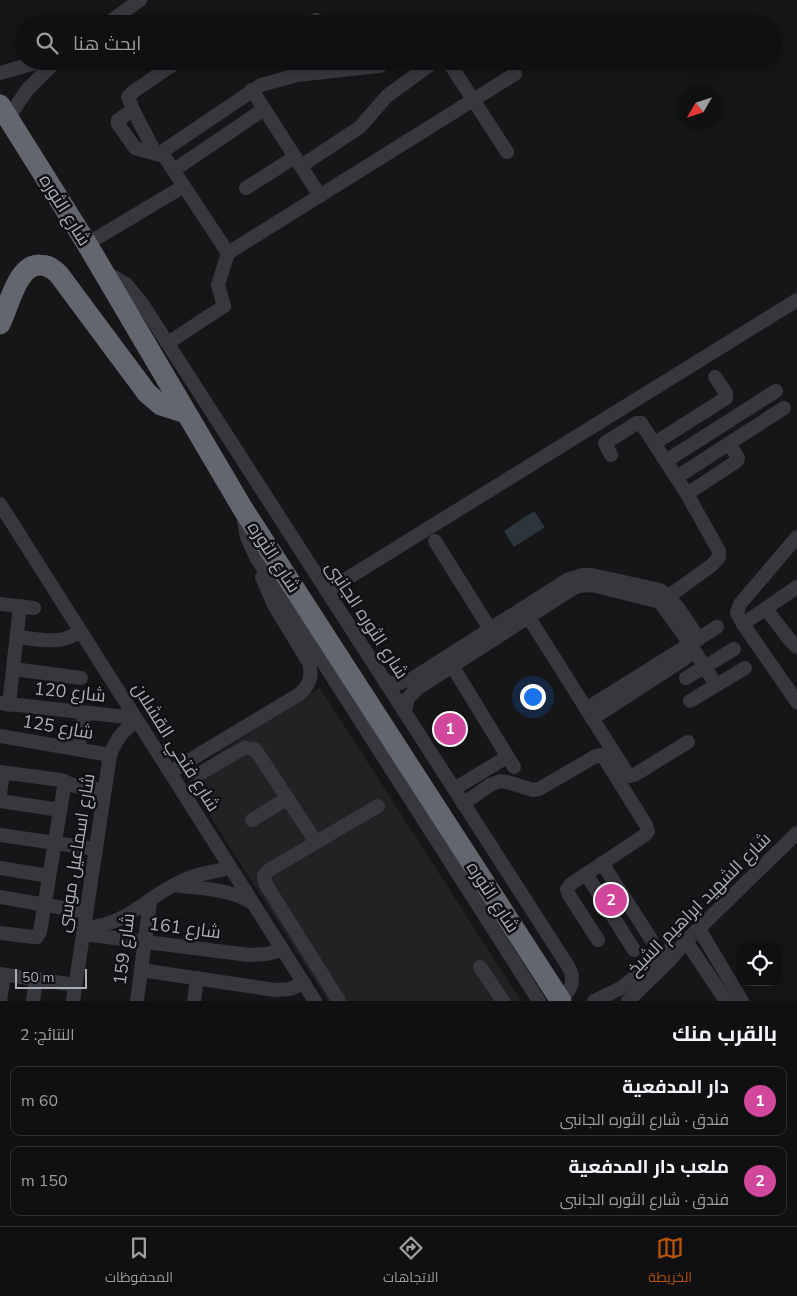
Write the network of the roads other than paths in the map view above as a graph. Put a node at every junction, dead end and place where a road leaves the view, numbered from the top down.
1 (140, 0) edge
2 (119, 15) edge
3 (15, 69) edge
4 (26, 70) edge
5 (47, 70) edge
6 (165, 70) edge
7 (305, 70) edge
8 (423, 70) edge
9 (454, 70) edge
10 (0, 73) edge
11 (515, 74) dead end
12 (34, 82) junction
13 (252, 90) junction
14 (473, 100) junction
15 (264, 109) junction
16 (133, 110) junction
17 (4, 111) edge
18 (507, 152) dead end
19 (160, 155) junction
20 (298, 162) junction
21 (174, 170) junction
22 (184, 186) junction
23 (246, 188) dead end
24 (320, 196) junction
25 (87, 244) junction
26 (228, 254) junction
27 (102, 271) junction
28 (797, 300) edge
29 (0, 324) edge
30 (168, 343) junction
31 (715, 376) dead end
32 (776, 391) dead end
33 (784, 408) dead end
34 (186, 413) junction
35 (736, 416) junction
36 (746, 432) junction
37 (655, 443) junction
38 (729, 443) junction
39 (611, 455) dead end
40 (666, 461) junction
41 (677, 477) junction
42 (687, 494) junction
43 (2, 509) edge
44 (242, 509) junction
45 (797, 537) edge
46 (435, 541) dead end
47 (258, 561) junction
48 (797, 587) edge
49 (329, 594) junction
50 (664, 599) junction
51 (0, 604) edge
52 (766, 609) junction
53 (526, 613) junction
54 (742, 624) junction
55 (717, 627) dead end
56 (80, 631) junction
57 (493, 633) junction
58 (17, 637) junction
59 (695, 645) junction
60 (797, 647) edge
61 (734, 649) dead end
62 (449, 661) junction
63 (704, 667) junction
64 (745, 668) dead end
65 (13, 669) junction
66 (81, 678) dead end
67 (686, 678) dead end
68 (384, 681) junction
69 (716, 685) junction
70 (411, 686) junction
71 (690, 700) dead end
72 (797, 702) edge
73 (4, 704) edge
74 (405, 712) junction
75 (85, 713) junction
76 (589, 714) junction
77 (136, 720) junction
78 (0, 736) edge
79 (688, 742) dead end
80 (78, 749) junction
81 (110, 755) junction
82 (2, 772) edge
83 (170, 772) junction
84 (199, 774) dead end
85 (65, 781) junction
86 (104, 790) junction
87 (454, 790) junction
88 (0, 794) edge
89 (288, 798) junction
90 (0, 800) edge
91 (463, 804) junction
92 (378, 806) dead end
93 (60, 810) junction
94 (252, 820) dead end
95 (797, 833) edge
96 (0, 834) edge
97 (316, 842) junction
98 (55, 843) junction
99 (96, 849) junction
100 (602, 864) junction
101 (0, 868) edge
102 (230, 868) junction
103 (586, 874) junction
104 (50, 876) junction
105 (173, 885) junction
106 (0, 897) edge
107 (150, 901) junction
108 (253, 903) junction
109 (45, 905) junction
110 (86, 912) junction
111 (699, 929) junction
112 (83, 931) junction
113 (0, 933) edge
114 (651, 939) dead end
115 (598, 940) dead end
116 (686, 941) junction
117 (144, 942) junction
118 (282, 950) junction
119 (634, 950) dead end
120 (720, 966) junction
121 (480, 967) dead end
122 (140, 970) junction
123 (2, 975) edge
124 (708, 975) junction
125 (197, 978) junction
126 (36, 980) junction
127 (304, 983) junction
128 (75, 985) junction
129 (740, 998) edge
130 (725, 999) edge
131 (0, 1001) edge
132 (33, 1001) edge
133 (73, 1001) edge
134 (137, 1001) edge
135 (194, 1001) edge
136 (315, 1001) edge
137 (339, 1001) edge
138 (503, 1001) edge
139 (553, 1001) edge
140 (594, 1001) edge
141 (628, 1001) edge

1 - 2 street
3 - 10 street
4 - 12 street
5 - 12 street
6 - 16 street
7 - 13 street
8 - 20 street
9 - 14 street
11 - 14 street
12 - 17 street
13 - 15 street
13 - 19 street
14 - 18 street
14 - 24 street
15 - 20 street
15 - 21 street
16 - 19 street
16 - 19 street
17 - 25 highway, شارع الثوره
19 - 21 street
20 - 23 street
20 - 24 street
21 - 22 street
22 - 25 street
22 - 26 street
24 - 26 street
25 - 27 highway, شارع الثوره
26 - 30 street
27 - 30 street, شارع الثوره الجانبى
27 - 34 highway, شارع الثوره
28 - 49 street
29 - 34 highway
30 - 49 street, شارع الثوره الجانبى
31 - 37 street
32 - 35 street
33 - 36 street
34 - 44 highway, شارع الثوره
35 - 36 street
35 - 40 street
36 - 38 street
37 - 39 street
37 - 40 street
38 - 41 street
38 - 42 street
40 - 41 street
41 - 42 street
42 - 50 street
43 - 56 street, شارع فتحي القشلان
44 - 47 street
44 - 139 highway, شارع الثوره
45 - 54 street
46 - 57 street
47 - 83 street
47 - 139 street
48 - 52 street
49 - 68 street, شارع الثوره الجانبى
50 - 53 street
50 - 59 street
51 - 58 street
52 - 54 street
52 - 60 street
53 - 57 street
53 - 76 street
54 - 72 street
55 - 59 street
56 - 58 street
56 - 77 street, شارع فتحي القشلان
57 - 62 street
58 - 65 street
59 - 63 street
59 - 76 street
61 - 63 street
62 - 70 street
62 - 87 street
63 - 67 street
63 - 69 street
64 - 69 street
65 - 66 street
65 - 73 street
68 - 70 street
68 - 74 street, شارع الثوره الجانبى
69 - 71 street
70 - 74 street
73 - 75 street, شارع 120
74 - 87 street, شارع الثوره الجانبى
75 - 77 street, شارع 120
75 - 80 street
76 - 79 street
77 - 81 street, شارع اسماعيل موسى
77 - 83 street, شارع فتحي القشلان
78 - 80 street, شارع 125
80 - 81 street, شارع 125
81 - 86 street, شارع اسماعيل موسى
82 - 85 street
82 - 88 street
83 - 102 street, شارع فتحي القشلان
84 - 89 street
85 - 86 street
85 - 93 street
86 - 99 street, شارع اسماعيل موسى
87 - 91 street, شارع الثوره الجانبى
89 - 94 street
89 - 97 street
90 - 93 street
91 - 100 street
91 - 139 street, شارع الثوره الجانبى
92 - 97 street
93 - 98 street
95 - 111 street, شارع الشهيد ابراهيم الشيخ
96 - 98 street
97 - 137 street
98 - 99 street
98 - 104 street
99 - 110 street, شارع اسماعيل موسى
100 - 103 street
100 - 114 street
101 - 104 street
102 - 105 street
102 - 108 street, شارع فتحي القشلان
103 - 115 street
103 - 119 street
104 - 109 street
105 - 107 street
105 - 108 street
106 - 109 street
107 - 112 street
107 - 117 street, شارع 159
108 - 118 street, شارع فتحي القشلان
109 - 110 street
109 - 113 street
110 - 112 street, شارع اسماعيل موسى
111 - 116 street, شارع الشهيد ابراهيم الشيخ
111 - 120 street
112 - 117 street, شارع 161
112 - 128 street, شارع اسماعيل موسى
116 - 124 street
116 - 140 street
116 - 141 street, شارع الشهيد ابراهيم الشيخ
117 - 118 street, شارع 161
117 - 122 street, شارع 159
118 - 127 street, شارع فتحي القشلان
120 - 124 street
120 - 129 street
121 - 138 street
122 - 125 street
122 - 134 street, شارع 159
123 - 126 street
123 - 131 street
124 - 130 street
125 - 127 street
125 - 135 street
126 - 128 street
126 - 132 street
127 - 136 street, شارع فتحي القشلان
128 - 133 street, شارع اسماعيل موسى
129 - 130 street

